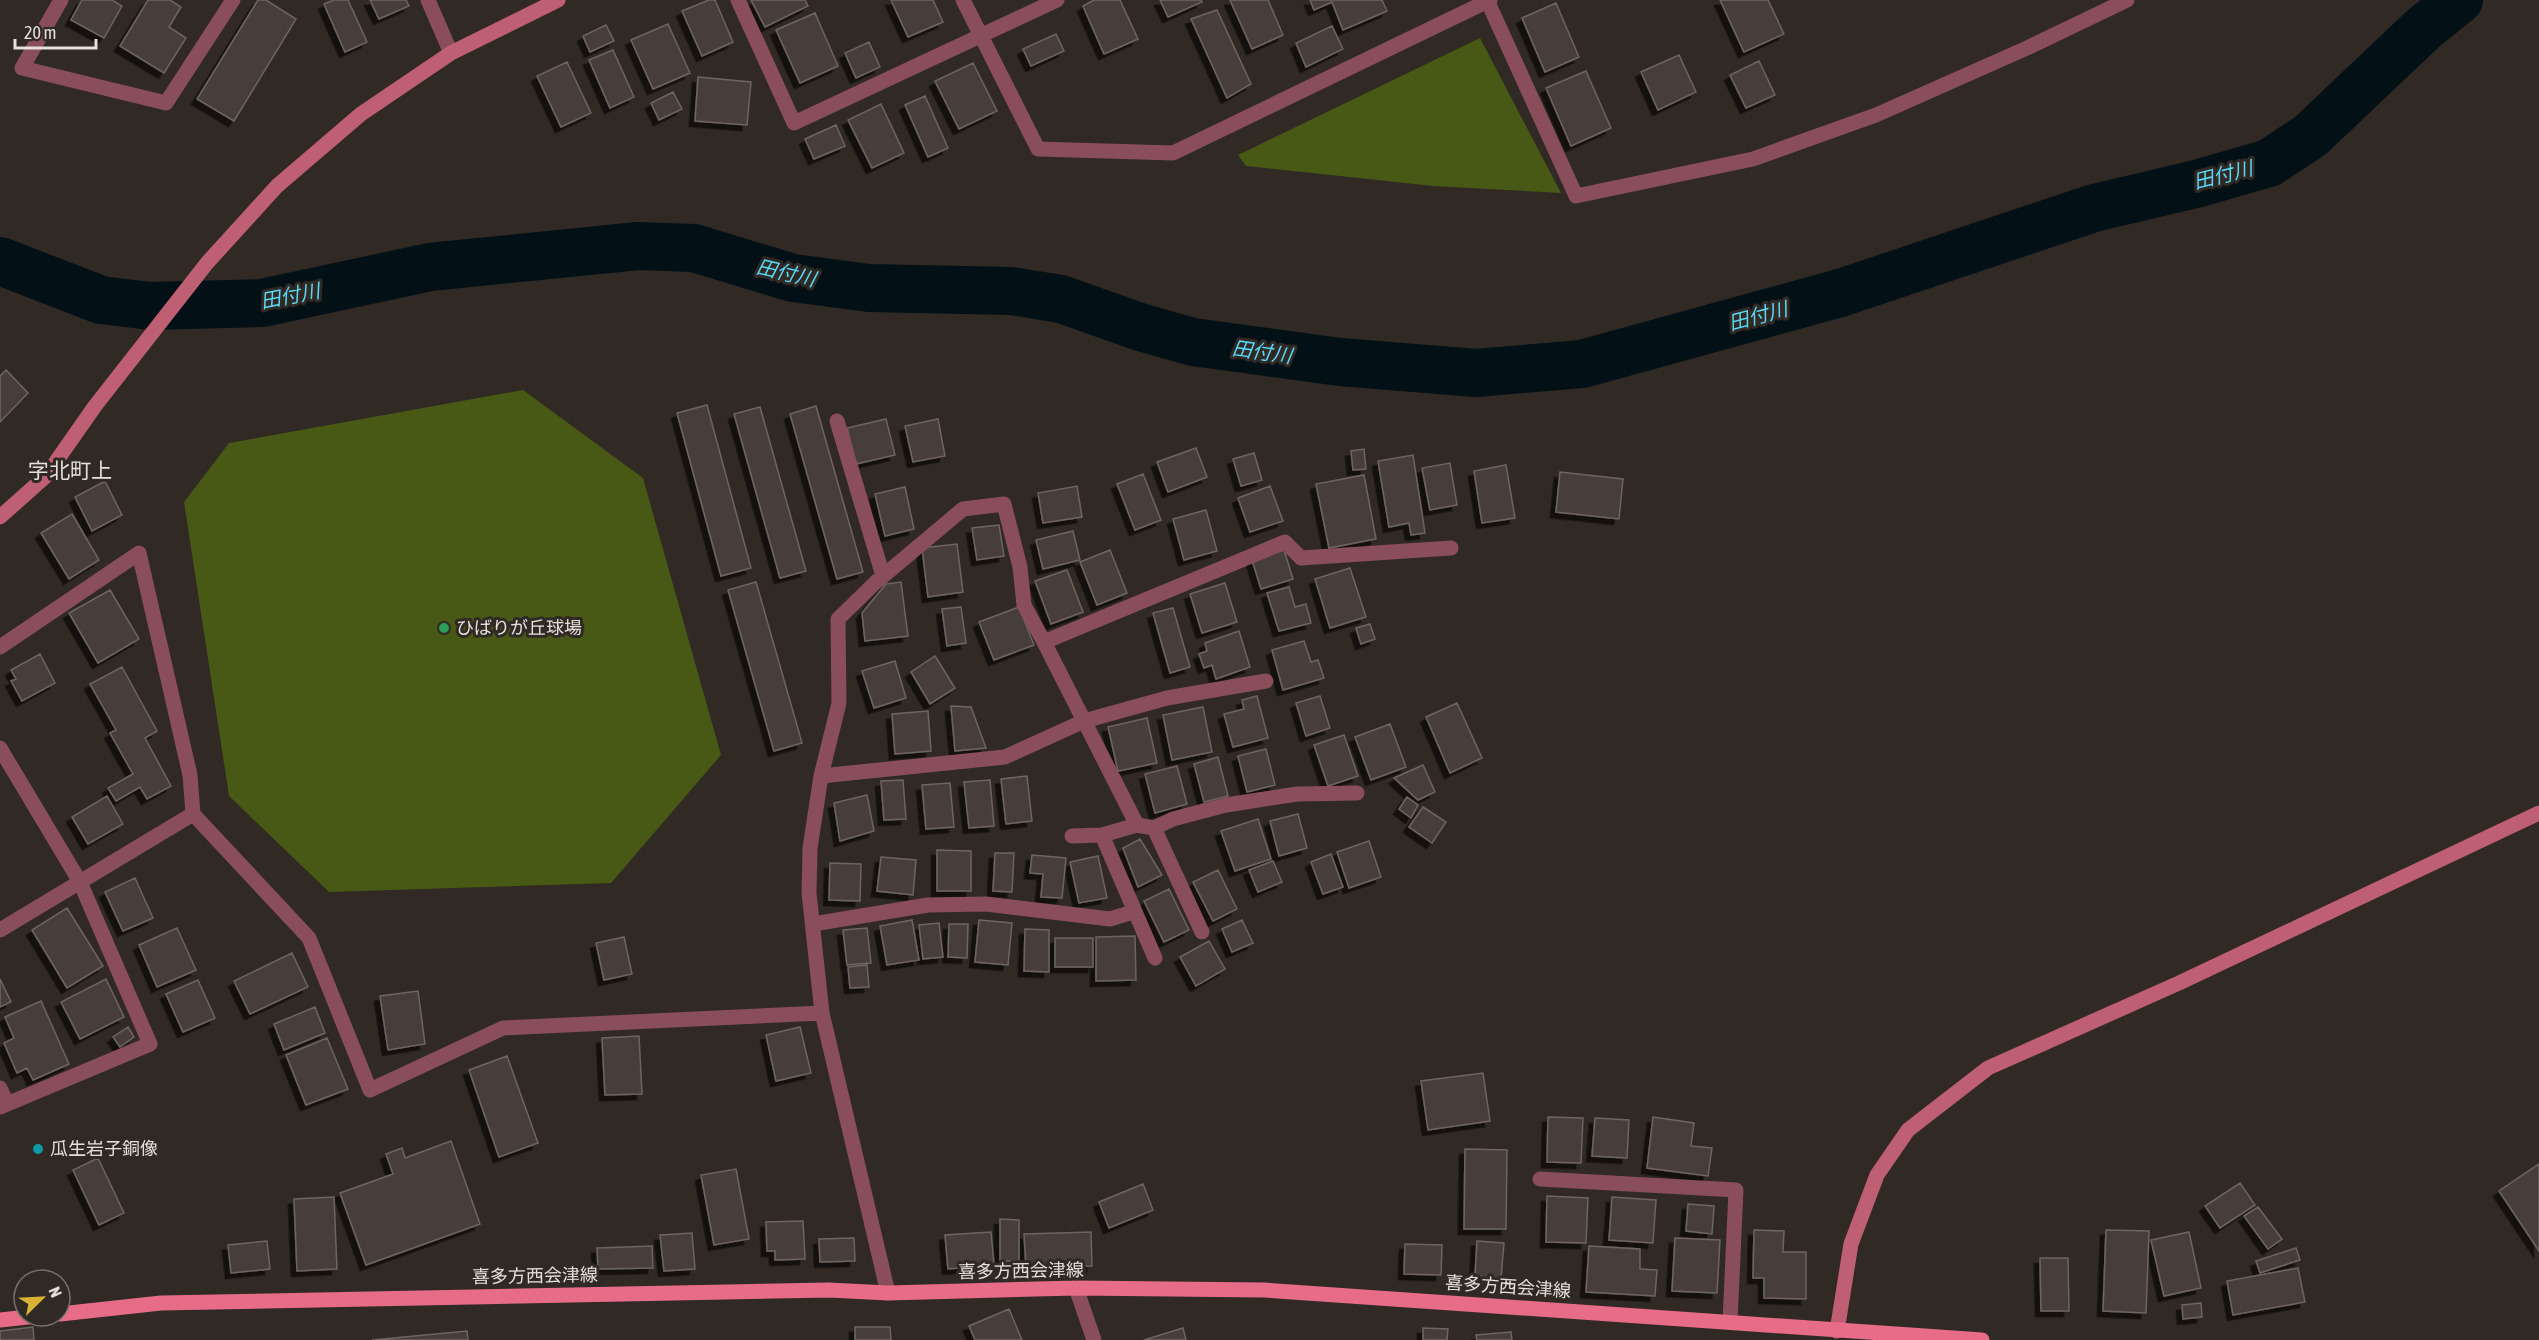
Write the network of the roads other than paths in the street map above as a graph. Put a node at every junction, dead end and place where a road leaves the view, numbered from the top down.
1 (61, 0) edge
2 (233, 0) edge
3 (428, 0) edge
4 (558, 0) edge
5 (738, 0) edge
6 (963, 0) edge
7 (1057, 0) edge
8 (1488, 0) edge
9 (2127, 0) edge
10 (981, 37) junction
11 (451, 53) junction
12 (837, 421) dead end
13 (0, 516) edge
14 (1452, 548) dead end
15 (883, 576) junction
16 (1044, 642) junction
17 (0, 647) edge
18 (1266, 681) dead end
19 (1084, 721) junction
20 (0, 748) edge
21 (821, 776) junction
22 (1357, 793) dead end
23 (2539, 813) edge
24 (192, 814) junction
25 (1137, 825) junction
26 (1154, 828) junction
27 (1102, 835) junction
28 (1072, 836) dead end
29 (80, 882) junction
30 (1134, 912) junction
31 (813, 924) junction
32 (0, 930) edge
33 (1202, 932) dead end
34 (1155, 958) dead end
35 (822, 1013) junction
36 (0, 1088) edge
37 (4, 1106) edge
38 (1540, 1179) dead end
39 (1076, 1288) junction
40 (888, 1293) junction
41 (72, 1313) edge
42 (1730, 1322) junction
43 (1837, 1331) junction
44 (1094, 1340) edge
45 (1982, 1340) edge

1 - 2 street
3 - 11 street
4 - 11 street
5 - 10 street
6 - 10 street
7 - 10 street
8 - 9 street
8 - 10 street
11 - 13 street
12 - 15 street
14 - 16 street
15 - 16 street
15 - 21 street
16 - 19 street
17 - 24 street
18 - 19 street
19 - 21 street
19 - 25 street
20 - 29 street
21 - 31 street
22 - 26 street
23 - 43 street
24 - 29 street
24 - 35 street
25 - 26 street
25 - 27 street
26 - 33 street
27 - 28 street
27 - 30 street
29 - 32 street
29 - 37 street
30 - 31 street
30 - 34 street
31 - 35 street
35 - 40 street
36 - 37 street
38 - 42 street
39 - 40 main road, 喜多方西会津線
39 - 42 main road, 喜多方西会津線
39 - 44 street
40 - 41 main road, 喜多方西会津線
42 - 43 main road, 喜多方西会津線
43 - 45 main road, 喜多方西会津線

